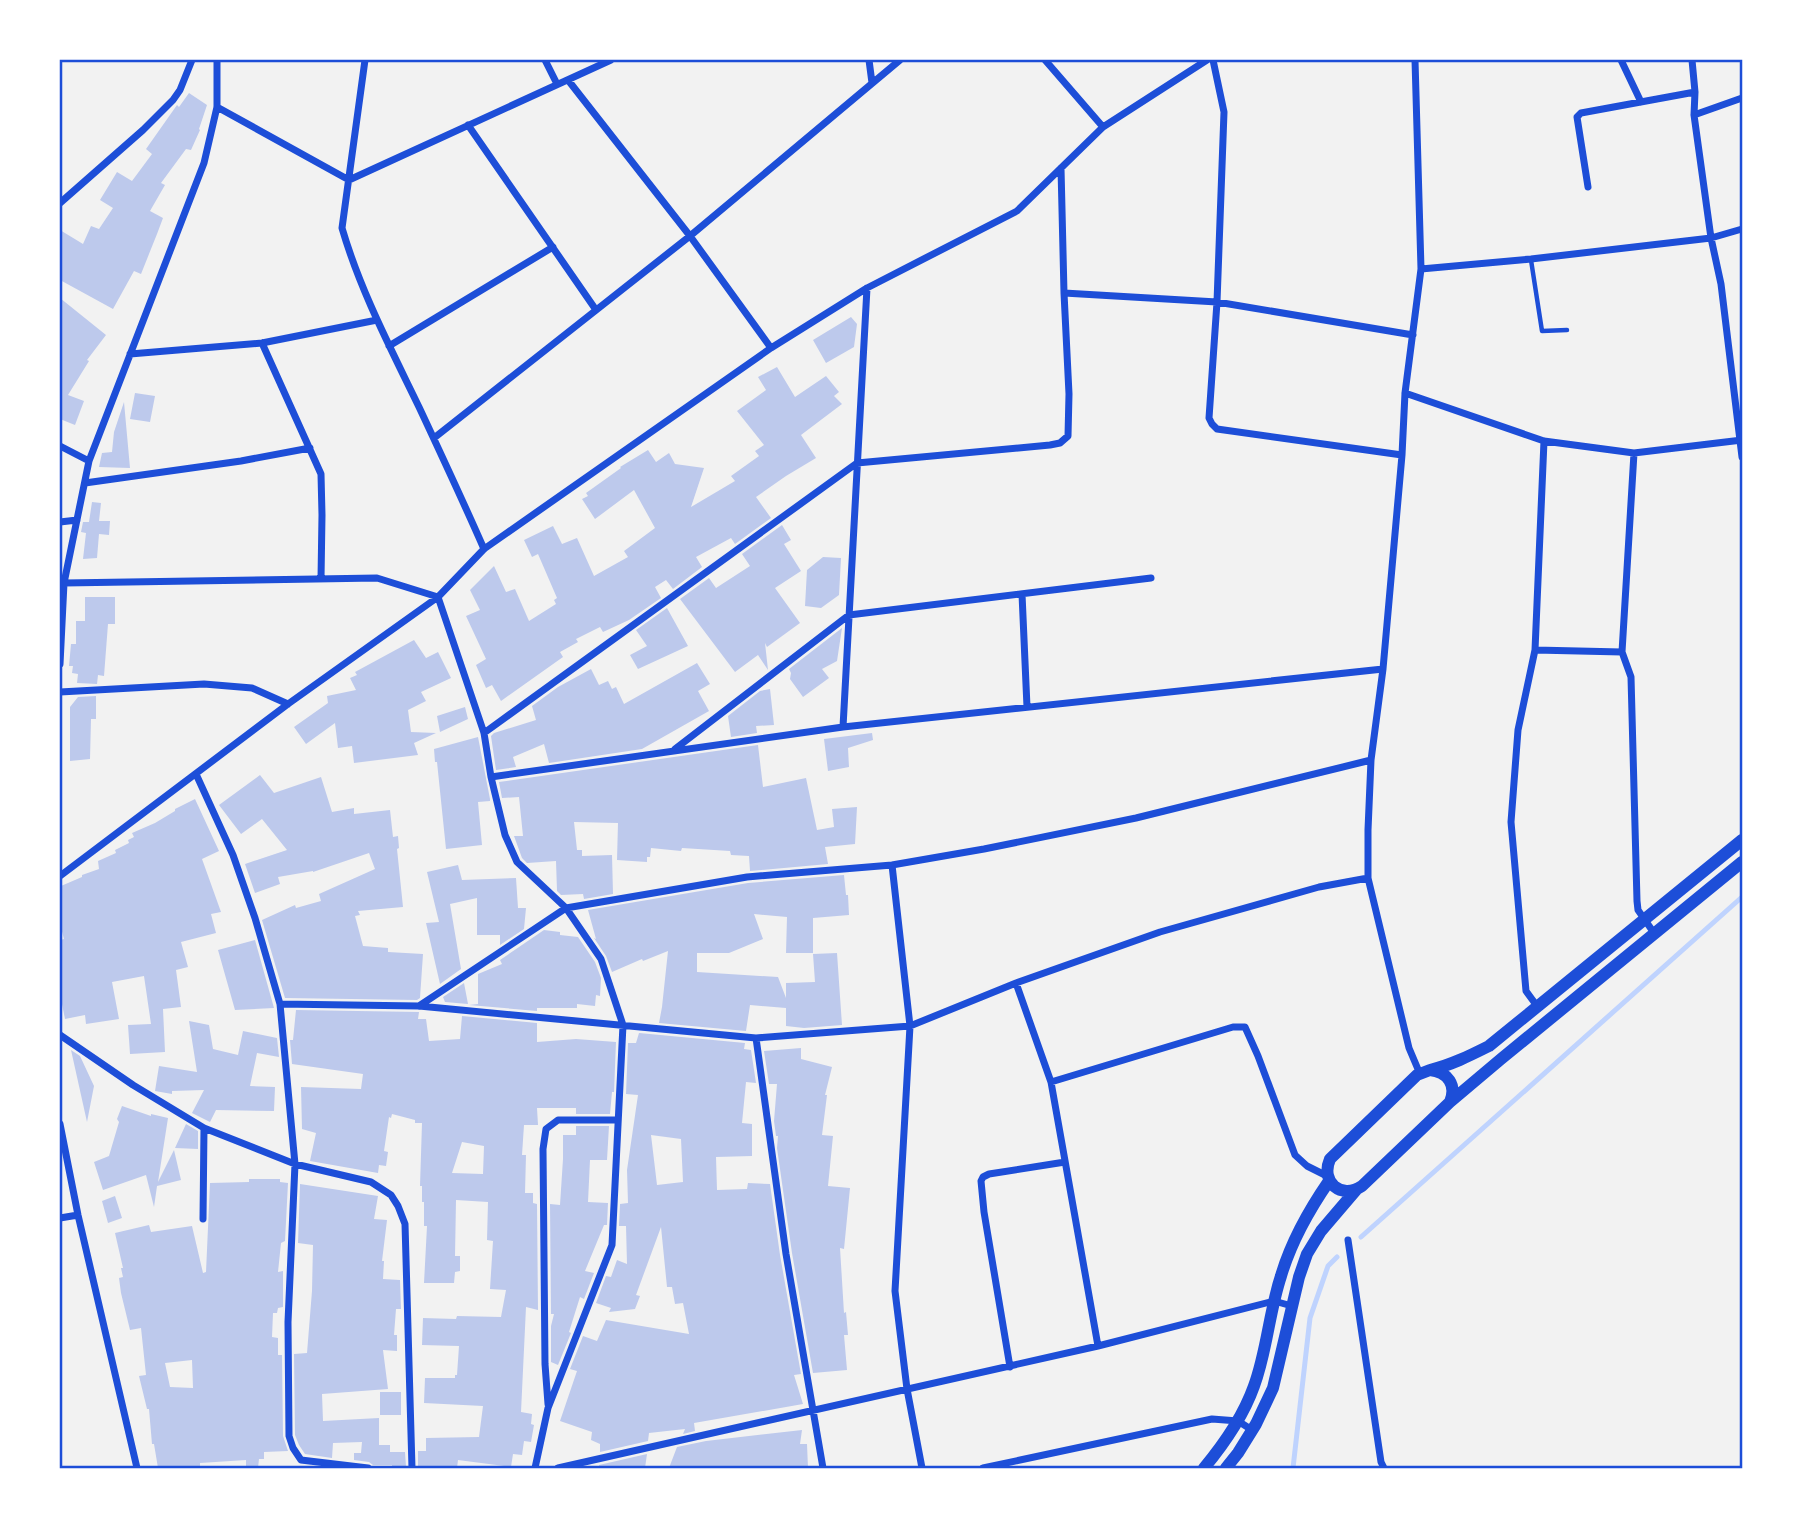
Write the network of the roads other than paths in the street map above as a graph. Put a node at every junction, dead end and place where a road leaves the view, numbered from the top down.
1 (192, 60) edge
2 (217, 60) edge
3 (365, 60) edge
4 (545, 60) edge
5 (611, 60) edge
6 (869, 60) edge
7 (900, 60) edge
8 (1045, 60) edge
9 (1210, 60) edge
10 (1415, 60) edge
11 (1621, 60) edge
12 (1692, 60) edge
13 (568, 80) junction
14 (872, 83) junction
15 (557, 84) junction
16 (1695, 92) junction
17 (1742, 97) edge
18 (1641, 102) junction
19 (217, 107) junction
20 (1694, 115) junction
21 (468, 125) junction
22 (1103, 127) junction
23 (1061, 168) junction
24 (349, 180) junction
25 (1588, 187) dead end
26 (60, 203) edge
27 (1742, 229) edge
28 (690, 236) junction
29 (1711, 238) junction
30 (553, 247) junction
31 (1531, 259) junction
32 (1421, 269) junction
33 (867, 288) junction
34 (1064, 293) junction
35 (1217, 302) junction
36 (596, 310) junction
37 (377, 320) junction
38 (1567, 330) dead end
39 (1413, 335) junction
40 (262, 343) junction
41 (389, 346) junction
42 (771, 348) junction
43 (130, 355) junction
44 (1405, 393) junction
45 (434, 438) junction
46 (1741, 440) edge
47 (1544, 441) junction
48 (60, 446) edge
49 (310, 448) junction
50 (1634, 453) junction
51 (1402, 455) junction
52 (1742, 457) edge
53 (89, 461) junction
54 (857, 463) junction
55 (85, 484) junction
56 (77, 520) junction
57 (60, 522) edge
58 (484, 549) junction
59 (1151, 578) dead end
60 (321, 579) junction
61 (64, 583) junction
62 (1022, 594) junction
63 (438, 597) junction
64 (849, 615) junction
65 (1535, 650) junction
66 (1622, 652) junction
67 (60, 664) edge
68 (1383, 669) junction
69 (60, 692) edge
70 (288, 704) junction
71 (1027, 707) junction
72 (843, 727) junction
73 (484, 733) junction
74 (672, 751) junction
75 (1371, 760) junction
76 (196, 774) junction
77 (491, 777) junction
78 (1742, 839) edge
79 (1742, 862) edge
80 (892, 865) junction
81 (60, 876) edge
82 (1368, 878) junction
83 (565, 908) junction
84 (1644, 919) junction
85 (1654, 933) junction
86 (1016, 983) junction
87 (280, 1004) junction
88 (419, 1006) junction
89 (1537, 1006) junction
90 (623, 1025) junction
91 (910, 1026) junction
92 (60, 1035) edge
93 (756, 1038) junction
94 (1425, 1072) junction
95 (1051, 1082) junction
96 (1450, 1102) junction
97 (618, 1120) junction
98 (60, 1124) edge
99 (204, 1128) junction
100 (1065, 1162) junction
101 (295, 1164) junction
102 (1328, 1178) junction
103 (1356, 1190) junction
104 (78, 1215) junction
105 (60, 1218) edge
106 (203, 1219) dead end
107 (1348, 1240) dead end
108 (1275, 1301) junction
109 (1292, 1306) junction
110 (1098, 1346) junction
111 (1010, 1367) junction
112 (907, 1389) junction
113 (548, 1408) junction
114 (813, 1411) junction
115 (1238, 1421) junction
116 (1252, 1430) junction
117 (137, 1468) edge
118 (368, 1468) edge
119 (412, 1468) edge
120 (535, 1468) edge
121 (558, 1468) edge
122 (823, 1468) edge
123 (922, 1468) edge
124 (983, 1468) edge
125 (1204, 1468) edge
126 (1226, 1468) edge
127 (1384, 1468) edge

1 - 26 street
2 - 19 street
3 - 24 street
4 - 15 street
5 - 13 street
6 - 14 street
7 - 14 street
8 - 22 street
9 - 22 street
9 - 35 street
10 - 32 street
11 - 18 street
12 - 16 street
13 - 15 street
13 - 28 street
14 - 28 street
15 - 21 street
16 - 18 street
16 - 20 street
17 - 20 street
18 - 25 street
19 - 24 street
19 - 43 street
20 - 29 street
21 - 24 street
21 - 30 street
22 - 23 street
23 - 33 street
23 - 34 street
24 - 37 street
27 - 29 street
28 - 36 street
28 - 42 street
29 - 31 street
29 - 46 street
30 - 36 street
30 - 41 street
31 - 32 street
31 - 38 lane
32 - 39 street
33 - 42 street
33 - 54 street
34 - 35 street
34 - 54 street
35 - 39 street
35 - 51 street
36 - 45 street
37 - 40 street
37 - 41 street
39 - 44 street
40 - 43 street
40 - 49 street
41 - 45 street
42 - 58 street
43 - 53 street
44 - 47 street
44 - 51 street
45 - 58 street
46 - 50 street
46 - 52 street
47 - 50 street
47 - 65 street
48 - 53 street
49 - 55 street
49 - 60 street
50 - 66 street
51 - 68 street
53 - 55 street
54 - 64 street
54 - 73 street
55 - 56 street
56 - 57 street
56 - 61 street
58 - 63 street
59 - 62 street
60 - 61 street
60 - 63 street
61 - 67 street
62 - 64 street
62 - 71 street
63 - 70 street
63 - 73 street
64 - 72 street
64 - 74 street
65 - 66 street
65 - 89 street
66 - 84 street
68 - 71 street
68 - 75 street
69 - 70 street
70 - 76 street
71 - 72 street
72 - 74 street
73 - 77 street
74 - 77 street
75 - 80 street
75 - 82 street
76 - 81 street
76 - 87 street
77 - 83 street
78 - 84 street
79 - 85 street
80 - 83 street
80 - 91 street
82 - 86 street
82 - 94 street
83 - 88 street
83 - 90 street
84 - 85 street
84 - 89 street
85 - 96 street
86 - 91 street
86 - 95 street
87 - 88 street
87 - 101 street
88 - 90 street
89 - 94 street
90 - 93 street
90 - 97 street
91 - 93 street
91 - 112 street
92 - 99 street
93 - 114 street
94 - 96 street
94 - 102 street
95 - 100 street
95 - 102 street
96 - 103 street
97 - 113 street
97 - 113 street
98 - 104 street
99 - 101 street
99 - 106 street
100 - 110 street
100 - 111 street
101 - 118 street
101 - 119 street
102 - 103 street
102 - 108 street
103 - 109 street
104 - 105 street
104 - 117 street
107 - 127 street
108 - 109 street
108 - 110 street
108 - 115 street
109 - 116 street
110 - 111 street
111 - 112 street
112 - 114 street
112 - 123 street
113 - 120 street
114 - 121 street
114 - 122 street
115 - 116 street
115 - 124 street
115 - 125 street
116 - 126 street

